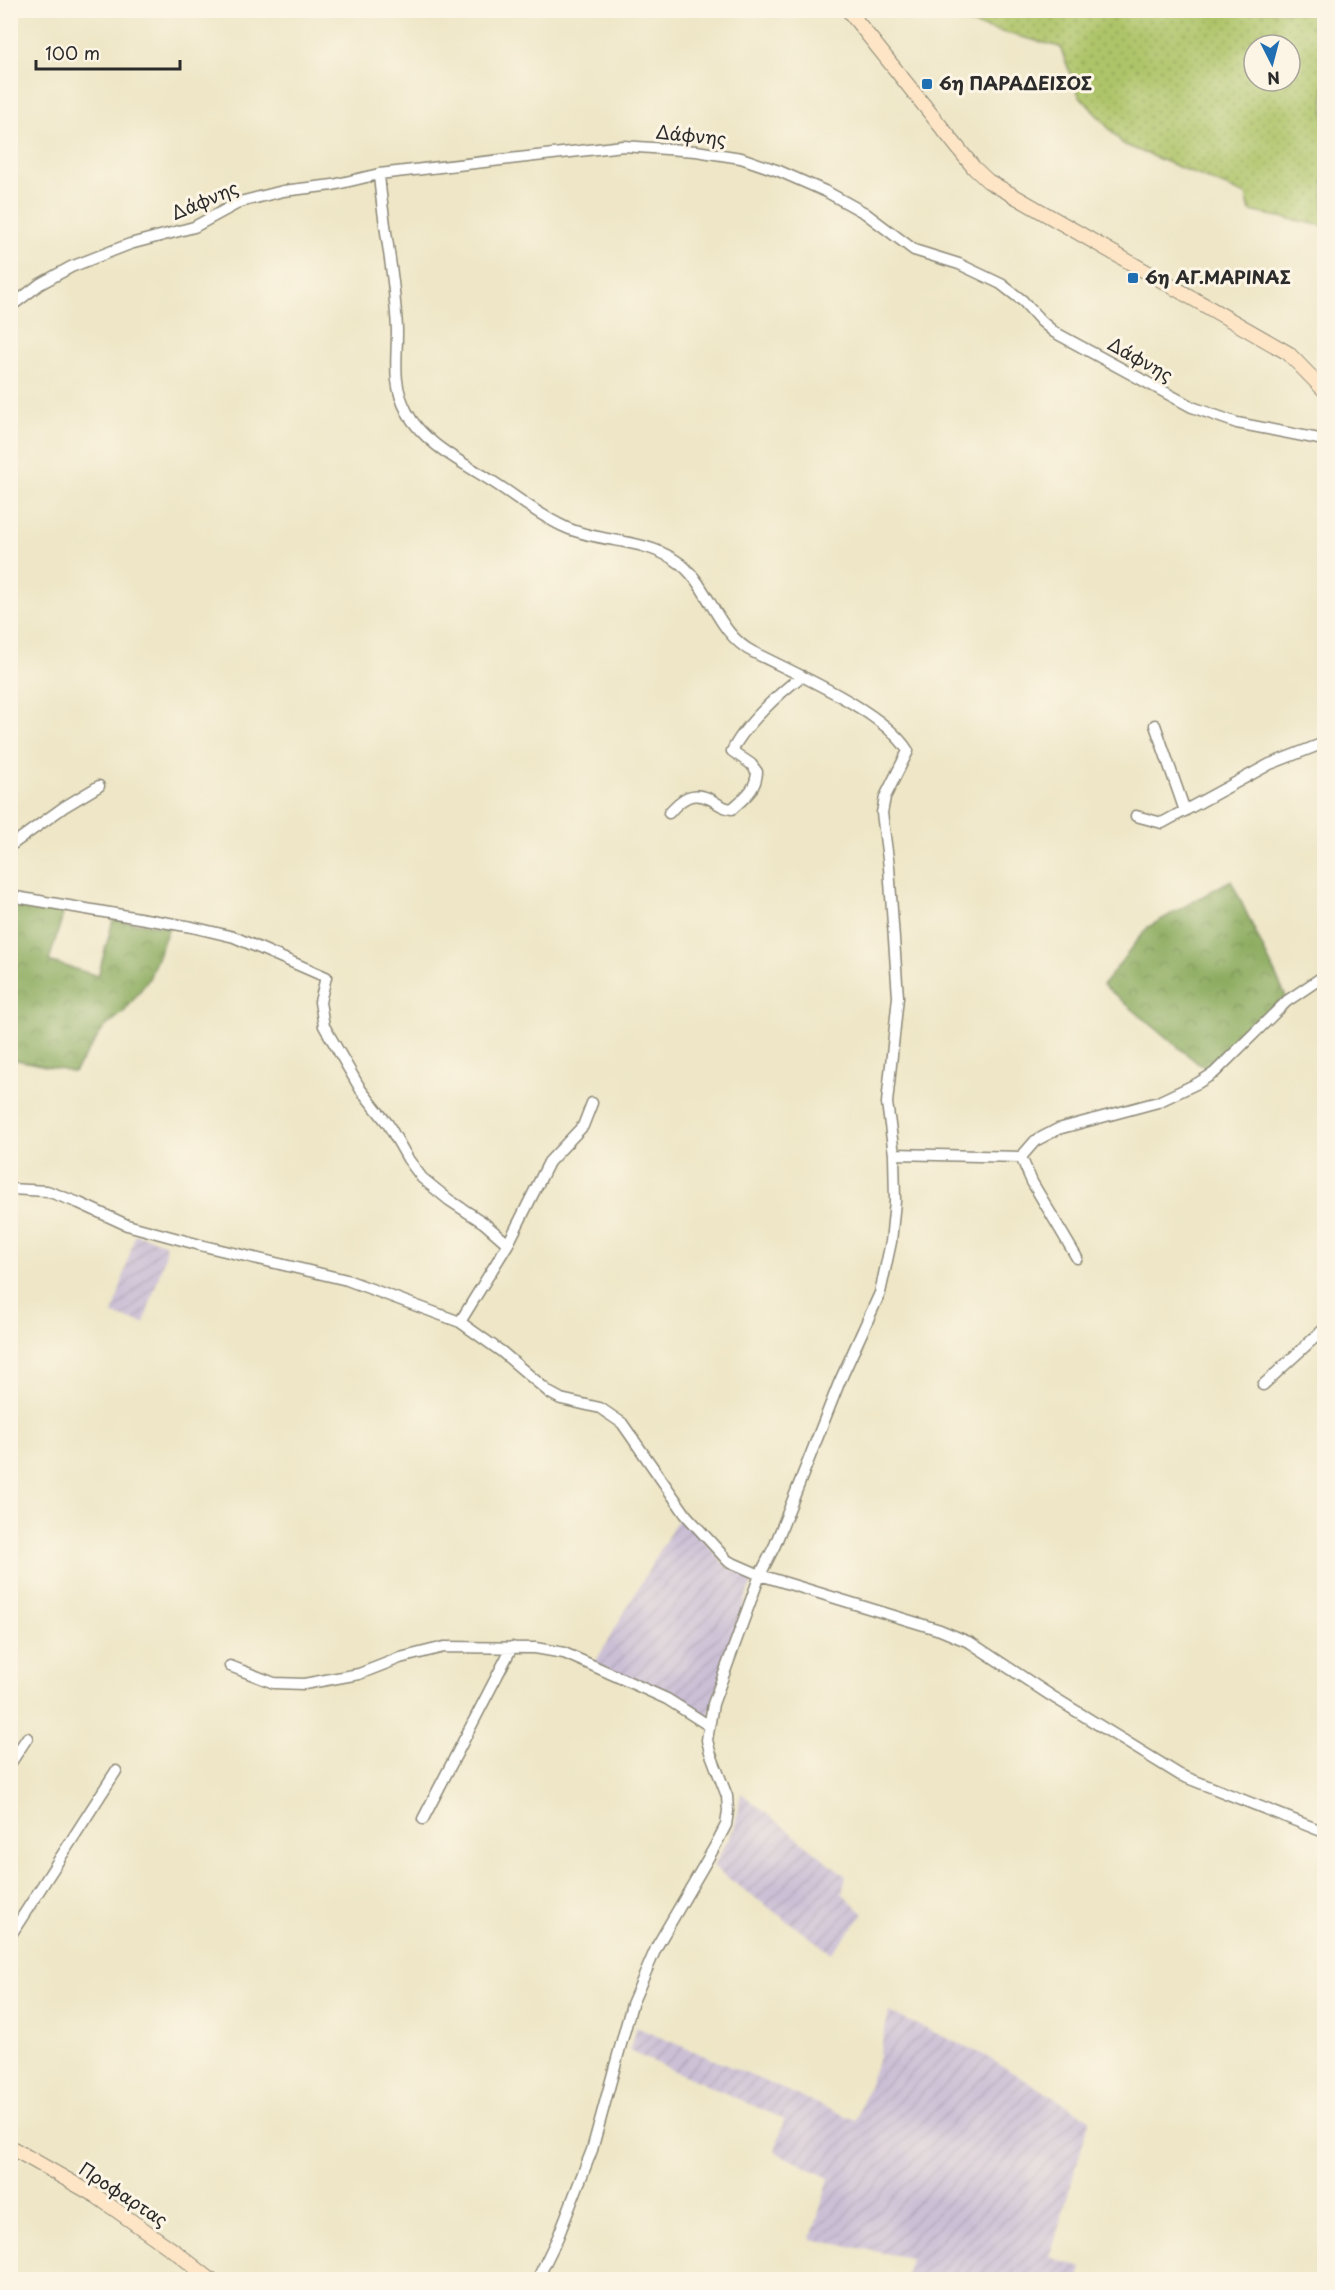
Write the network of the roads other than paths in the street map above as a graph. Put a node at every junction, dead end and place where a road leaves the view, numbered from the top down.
1 (848, 10) edge
2 (380, 174) junction
3 (10, 307) edge
4 (1323, 387) edge
5 (1324, 440) edge
6 (802, 676) junction
7 (1155, 724) dead end
8 (1324, 743) edge
9 (99, 786) dead end
10 (1185, 811) junction
11 (669, 813) dead end
12 (1136, 816) dead end
13 (10, 846) edge
14 (10, 896) edge
15 (1324, 976) edge
16 (592, 1103) dead end
17 (894, 1154) junction
18 (1021, 1157) junction
19 (10, 1189) edge
20 (508, 1244) junction
21 (1077, 1258) dead end
22 (460, 1322) junction
23 (1324, 1329) edge
24 (1263, 1385) dead end
25 (760, 1575) junction
26 (512, 1647) junction
27 (230, 1666) dead end
28 (708, 1725) junction
29 (27, 1738) dead end
30 (10, 1764) edge
31 (116, 1771) dead end
32 (423, 1819) dead end
33 (1324, 1832) edge
34 (10, 1936) edge
35 (10, 2148) edge
36 (211, 2280) edge
37 (537, 2280) edge

1 - 4 main road
2 - 3 street, Δάφνης
2 - 5 street, Δάφνης
2 - 6 street
6 - 11 street
6 - 17 street
7 - 10 street
8 - 10 street
9 - 13 street
10 - 12 street
14 - 20 street
15 - 18 street
16 - 20 street
17 - 18 street
17 - 25 street
18 - 21 street
19 - 22 street
20 - 22 street
22 - 25 street
23 - 24 street
25 - 28 street
25 - 33 street
26 - 27 street
26 - 28 street
26 - 32 street
28 - 37 street
29 - 30 street
31 - 34 street
35 - 36 main road, Προφαρτας

